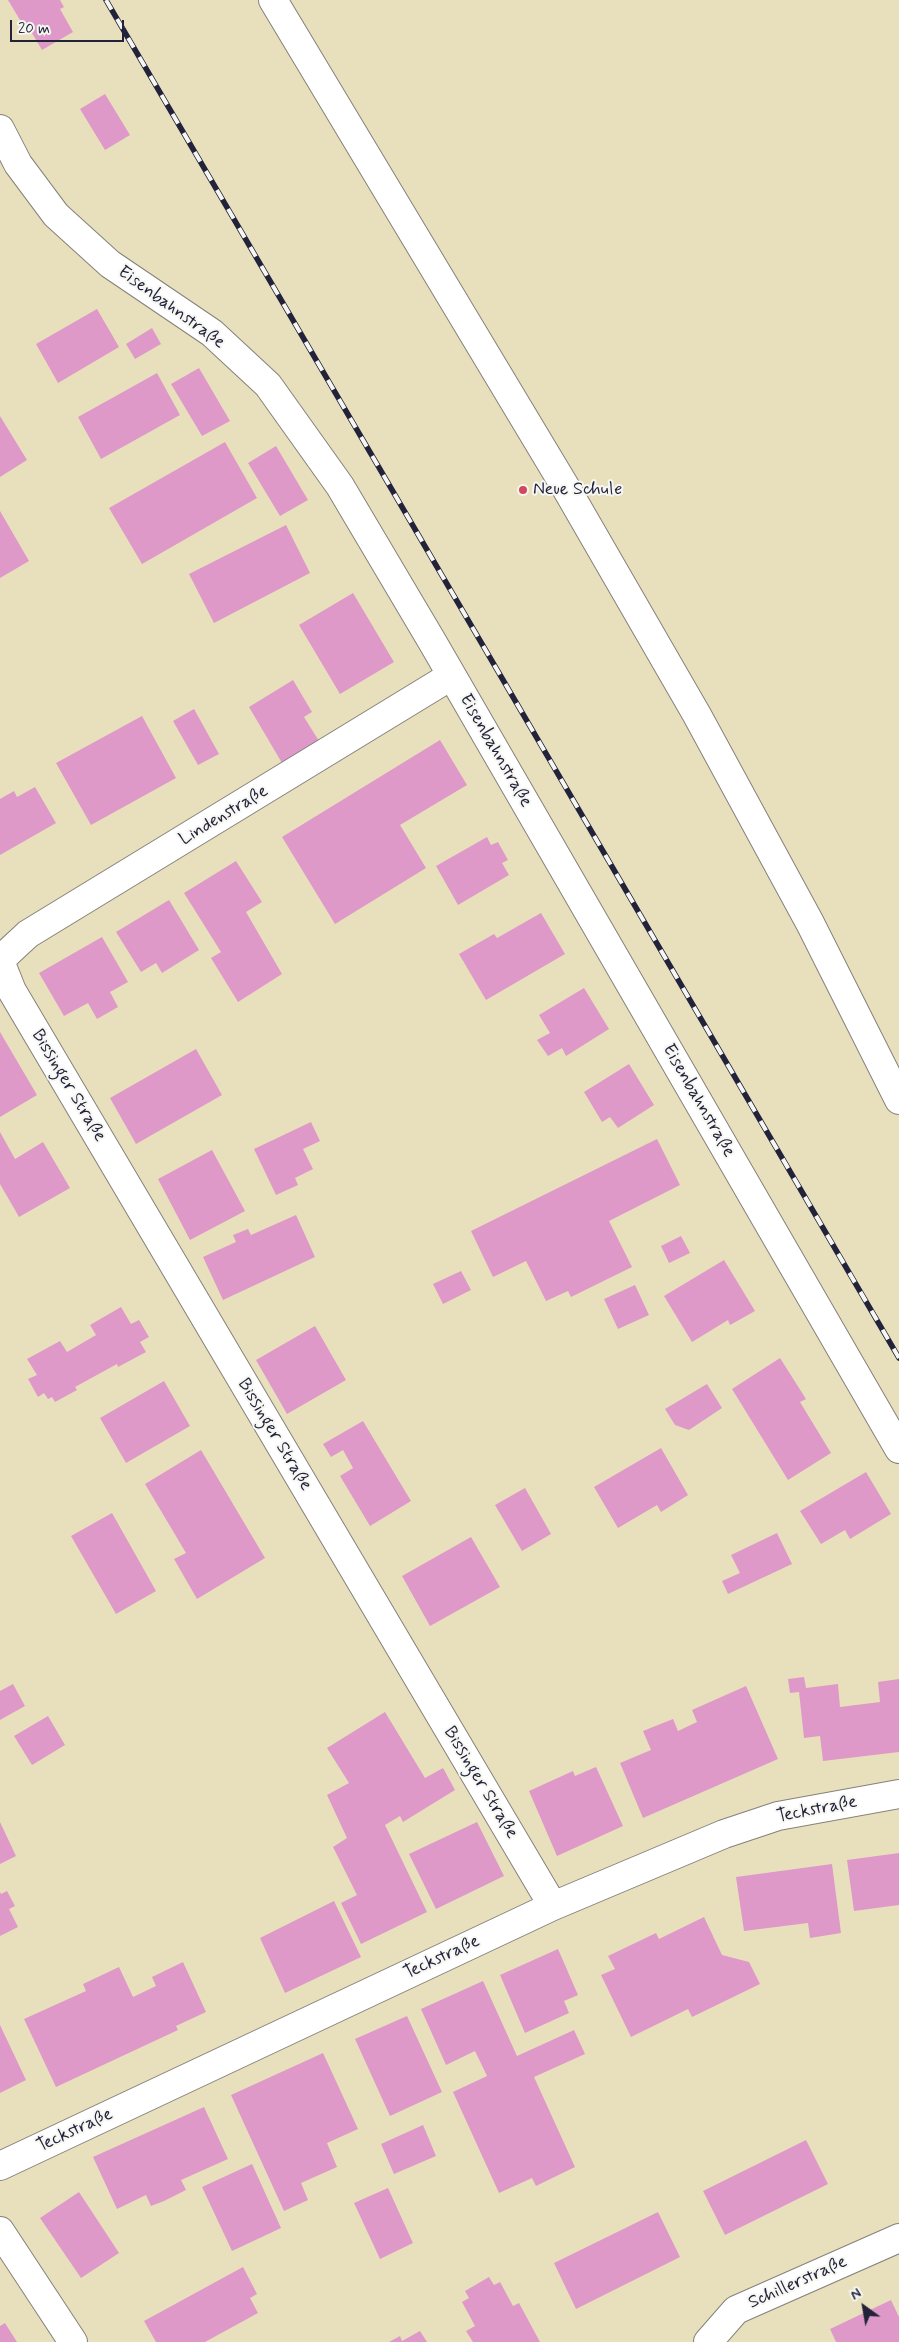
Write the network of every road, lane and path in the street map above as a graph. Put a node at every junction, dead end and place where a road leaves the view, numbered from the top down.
1 (273, 0) edge
2 (0, 129) edge
3 (452, 676) junction
4 (0, 960) edge
5 (899, 1100) edge
6 (899, 1449) edge
7 (899, 1794) edge
8 (553, 1906) junction
9 (0, 2166) edge
10 (0, 2231) edge
11 (899, 2238) edge
12 (73, 2342) edge
13 (708, 2342) edge

1 - 5 street
2 - 3 street, Eisenbahnstraße
3 - 4 street, Lindenstraße
3 - 6 street, Eisenbahnstraße
4 - 8 street, Bissinger Straße
7 - 8 street, Teckstraße
8 - 9 street, Teckstraße
10 - 12 street
11 - 13 street, Schillerstraße

